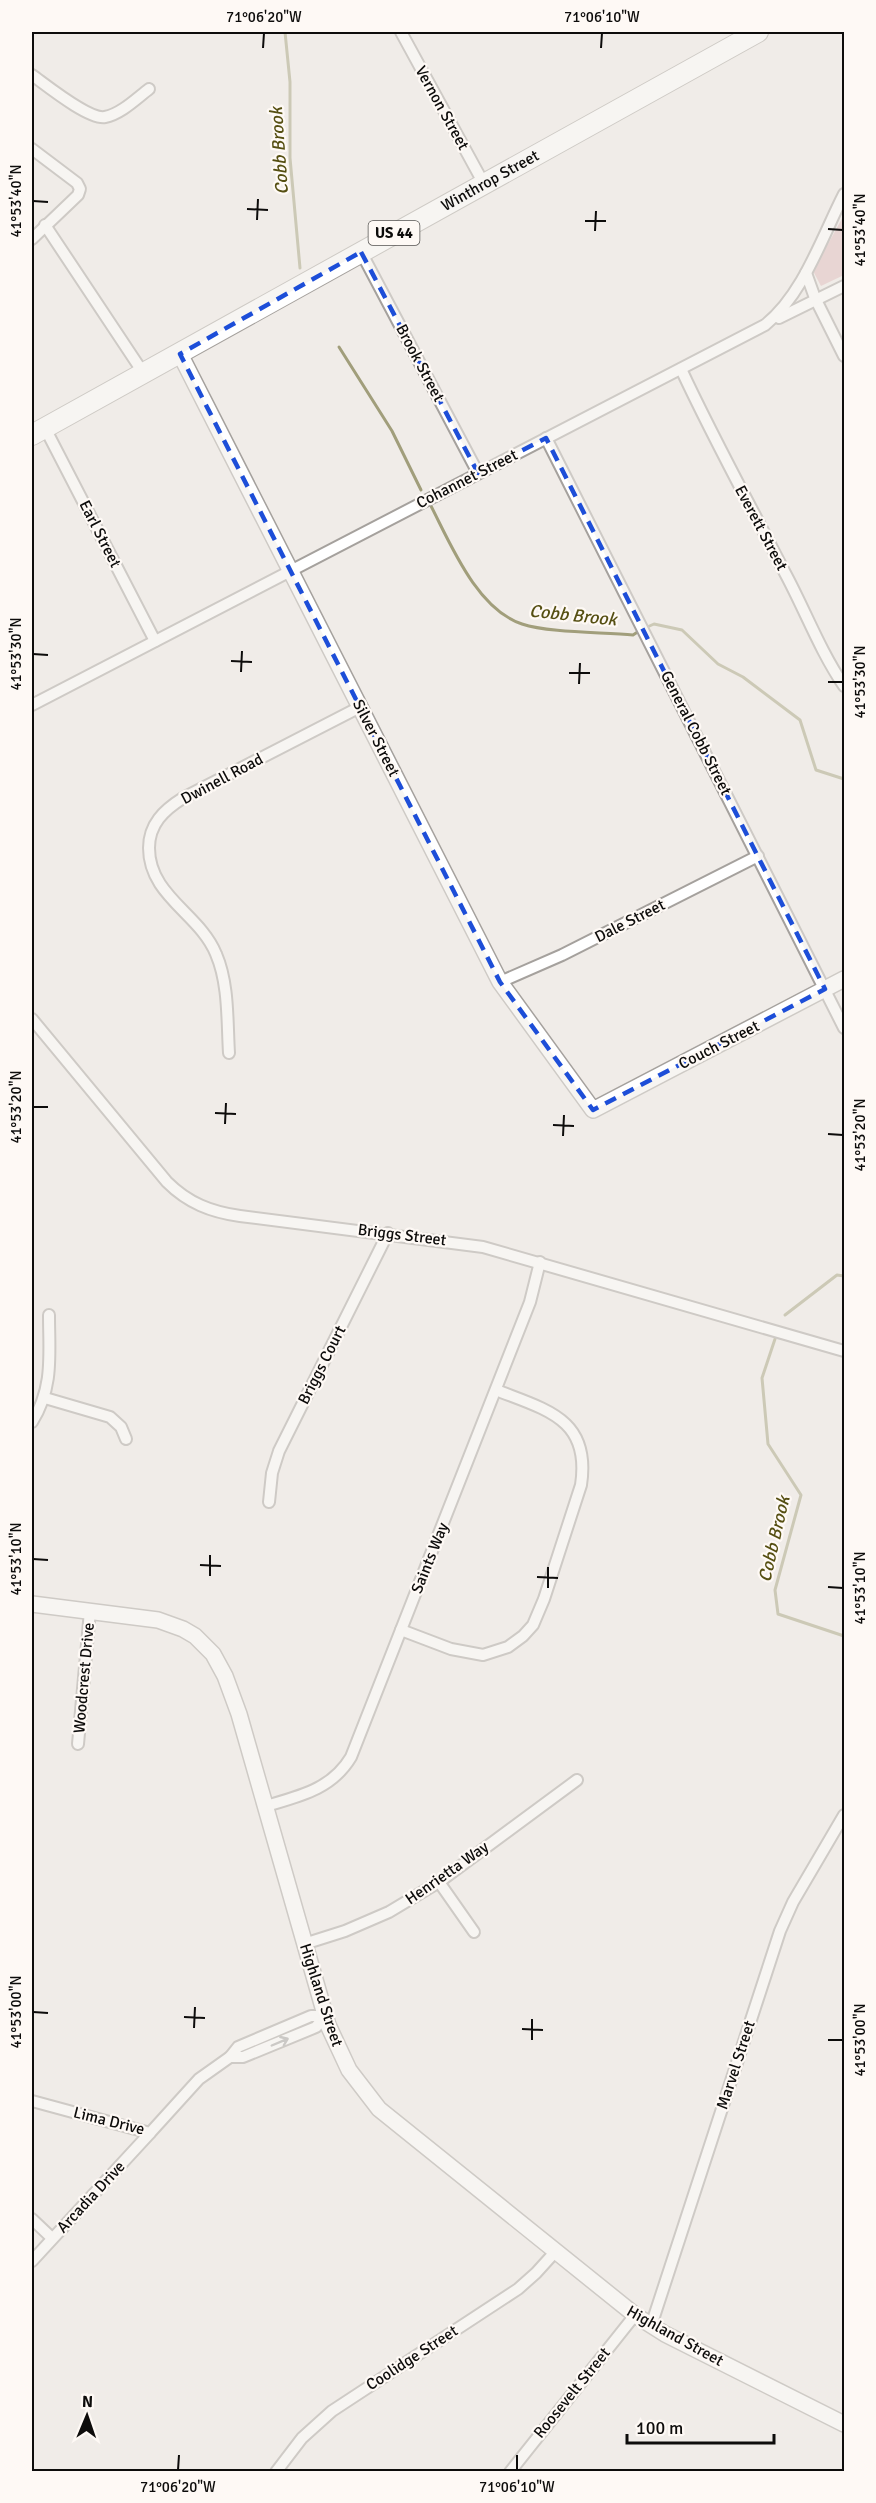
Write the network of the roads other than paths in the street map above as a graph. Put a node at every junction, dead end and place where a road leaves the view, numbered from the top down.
1 (401, 32) edge
2 (758, 32) edge
3 (32, 75) edge
4 (149, 89) dead end
5 (32, 149) edge
6 (484, 184) junction
7 (844, 194) edge
8 (45, 225) junction
9 (32, 238) edge
10 (361, 252) junction
11 (806, 273) junction
12 (844, 286) edge
13 (815, 298) junction
14 (765, 325) junction
15 (180, 354) junction
16 (844, 356) edge
17 (681, 369) junction
18 (144, 374) junction
19 (38, 432) edge
20 (546, 438) junction
21 (478, 474) junction
22 (291, 571) junction
23 (155, 641) junction
24 (844, 686) edge
25 (32, 705) edge
26 (360, 707) junction
27 (758, 856) junction
28 (844, 980) edge
29 (500, 982) junction
30 (825, 990) junction
31 (32, 1019) edge
32 (844, 1028) edge
33 (229, 1053) dead end
34 (593, 1110) joint
35 (388, 1233) junction
36 (540, 1262) junction
37 (49, 1315) dead end
38 (844, 1351) edge
39 (496, 1390) junction
40 (45, 1398) junction
41 (32, 1422) edge
42 (126, 1439) dead end
43 (269, 1502) dead end
44 (32, 1604) edge
45 (90, 1611) junction
46 (401, 1630) junction
47 (78, 1744) dead end
48 (577, 1780) dead end
49 (266, 1806) junction
50 (844, 1815) edge
51 (439, 1882) junction
52 (474, 1932) dead end
53 (304, 1944) junction
54 (325, 2016) junction
55 (32, 2101) edge
56 (150, 2133) junction
57 (32, 2219) edge
58 (52, 2238) junction
59 (555, 2252) junction
60 (32, 2260) edge
61 (635, 2315) junction
62 (651, 2326) junction
63 (844, 2424) edge
64 (276, 2472) edge
65 (510, 2472) edge

1 - 6 street, Vernon Street
2 - 6 highway, Winthrop Street / US 44
3 - 4 street
5 - 8 street
6 - 10 highway, Winthrop Street / US 44
7 - 11 street, Cohannet Street
8 - 9 street
8 - 18 street
10 - 15 highway, Winthrop Street / US 44
10 - 21 street, Brook Street
11 - 13 street
11 - 14 street, Cohannet Street
12 - 13 street
13 - 14 street
13 - 16 street
14 - 17 street, Cohannet Street
15 - 18 highway, Winthrop Street / US 44
15 - 22 street, Silver Street
17 - 20 street, Cohannet Street
17 - 24 street, Everett Street
18 - 19 highway, Winthrop Street / US 44
19 - 23 street, Earl Street
20 - 21 street, Cohannet Street
20 - 27 street, General Cobb Street
21 - 22 street, Cohannet Street
22 - 23 street, Cohannet Street
22 - 26 street, Silver Street
23 - 25 street, Cohannet Street
26 - 29 street, Silver Street
26 - 33 street, Dwinell Road
27 - 29 street, Dale Street
27 - 30 street, General Cobb Street
28 - 30 street, Couch Street
29 - 34 street, Silver Street
30 - 32 street, General Cobb Street
30 - 34 street, Couch Street
31 - 35 street, Briggs Street
35 - 36 street, Briggs Street
35 - 43 street, Briggs Court
36 - 38 street, Briggs Street
36 - 39 street, Saints Way
37 - 40 street
39 - 46 street, Saints Way
39 - 46 street
40 - 41 street
40 - 42 street
44 - 45 street, Highland Street
45 - 47 street, Woodcrest Drive
45 - 49 street, Highland Street
46 - 49 street, Saints Way
48 - 51 street, Henrietta Way
49 - 53 street, Highland Street
50 - 62 street, Marvel Street
51 - 52 street
51 - 53 street, Henrietta Way
53 - 54 street, Highland Street
54 - 56 street, Lima Drive
54 - 59 street, Highland Street
55 - 56 street, Lima Drive
56 - 58 street, Arcadia Drive
57 - 58 street
58 - 60 street, Arcadia Drive
59 - 61 street, Highland Street
59 - 64 street, Coolidge Street
61 - 62 street, Highland Street
61 - 65 street, Roosevelt Street
62 - 63 street, Highland Street

